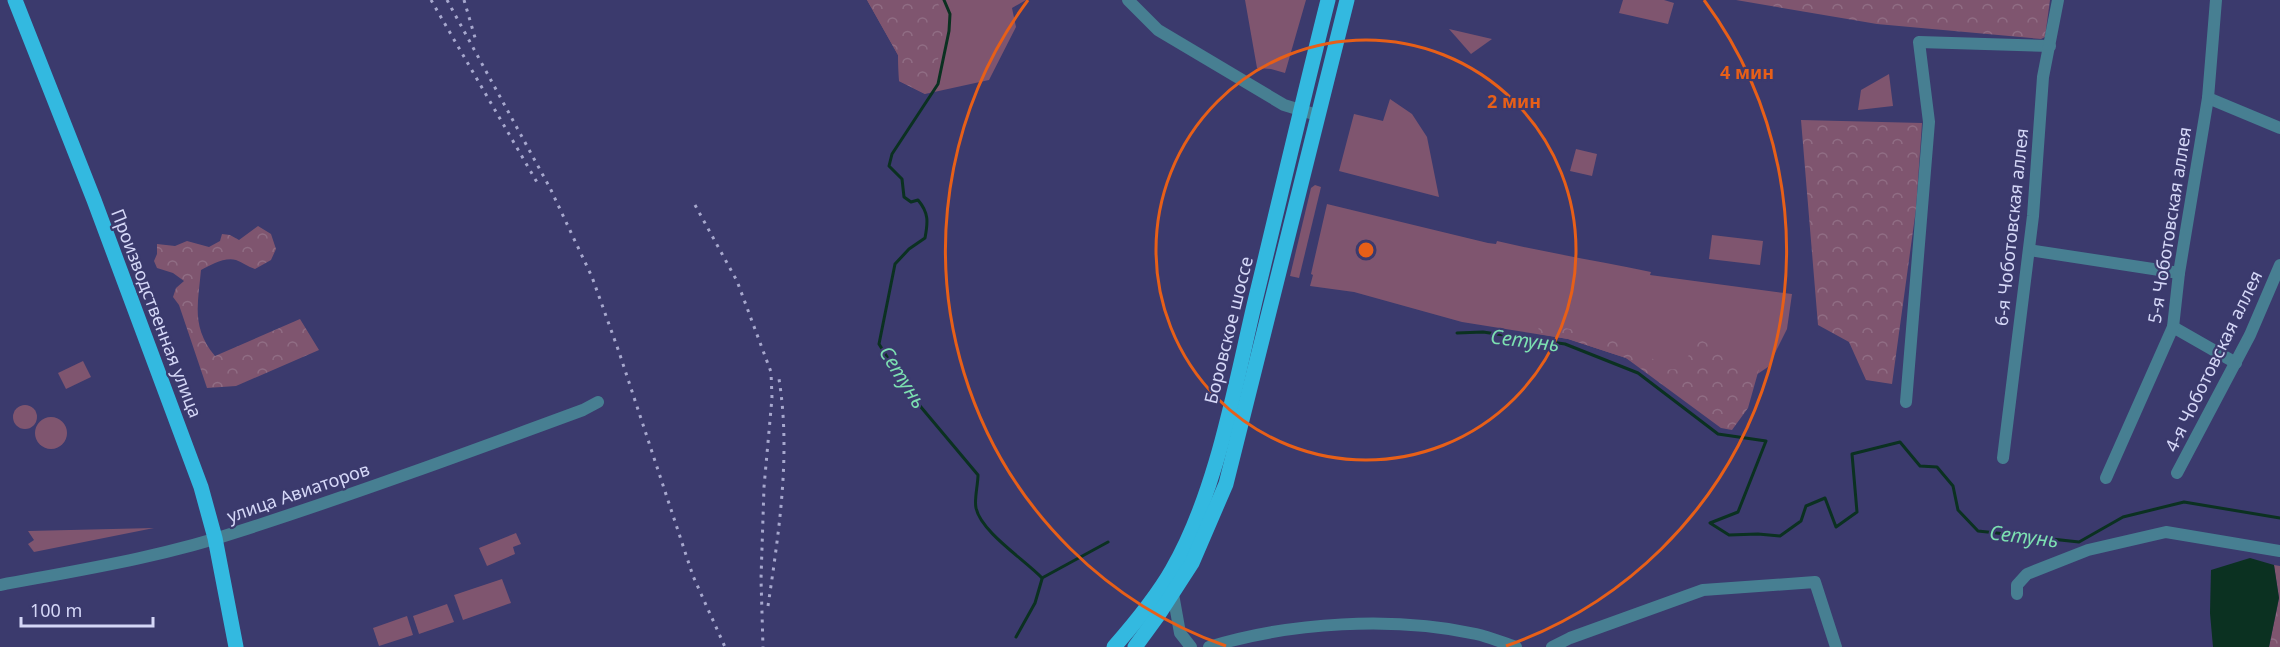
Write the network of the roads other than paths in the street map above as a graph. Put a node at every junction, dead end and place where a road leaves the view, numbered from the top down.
1 (15, 0) edge
2 (1328, 0) edge
3 (1347, 0) edge
4 (2058, 0) edge
5 (2216, 0) edge
6 (1130, 1) edge
7 (2050, 46) junction
8 (2208, 98) junction
9 (1300, 111) junction
10 (1317, 115) junction
11 (2280, 128) edge
12 (2029, 250) junction
13 (2280, 265) edge
14 (2179, 273) junction
15 (2173, 327) junction
16 (2236, 363) junction
17 (598, 402) dead end
18 (1906, 402) dead end
19 (2003, 458) dead end
20 (2177, 472) dead end
21 (2106, 478) dead end
22 (215, 538) junction
23 (2280, 551) edge
24 (0, 585) edge
25 (1173, 594) junction
26 (2017, 594) dead end
27 (236, 647) edge
28 (1114, 647) edge
29 (1135, 647) edge
30 (1191, 647) edge
31 (1209, 647) edge
32 (1516, 647) edge
33 (1552, 647) edge
34 (1836, 647) edge

1 - 22 main road, Производственная улица
2 - 9 main road, Боровское шоссе
3 - 10 main road, Боровское шоссе
4 - 7 street, 6-я Чоботовская аллея
5 - 8 street, 5-я Чоботовская аллея
6 - 9 street
7 - 12 street, 6-я Чоботовская аллея
7 - 18 street
8 - 11 street
8 - 14 street, 5-я Чоботовская аллея
9 - 10 street
9 - 28 main road, Боровское шоссе
10 - 25 main road, Боровское шоссе
12 - 14 street
12 - 19 street, 6-я Чоботовская аллея
13 - 16 street, 4-я Чоботовская аллея
14 - 15 street, 5-я Чоботовская аллея
15 - 16 street
15 - 21 street, 5-я Чоботовская аллея
16 - 20 street, 4-я Чоботовская аллея
17 - 22 street, улица Авиаторов
22 - 24 street, улица Авиаторов
22 - 27 main road, Производственная улица
23 - 26 street
25 - 29 main road, Боровское шоссе
25 - 30 street
31 - 32 street
33 - 34 street

